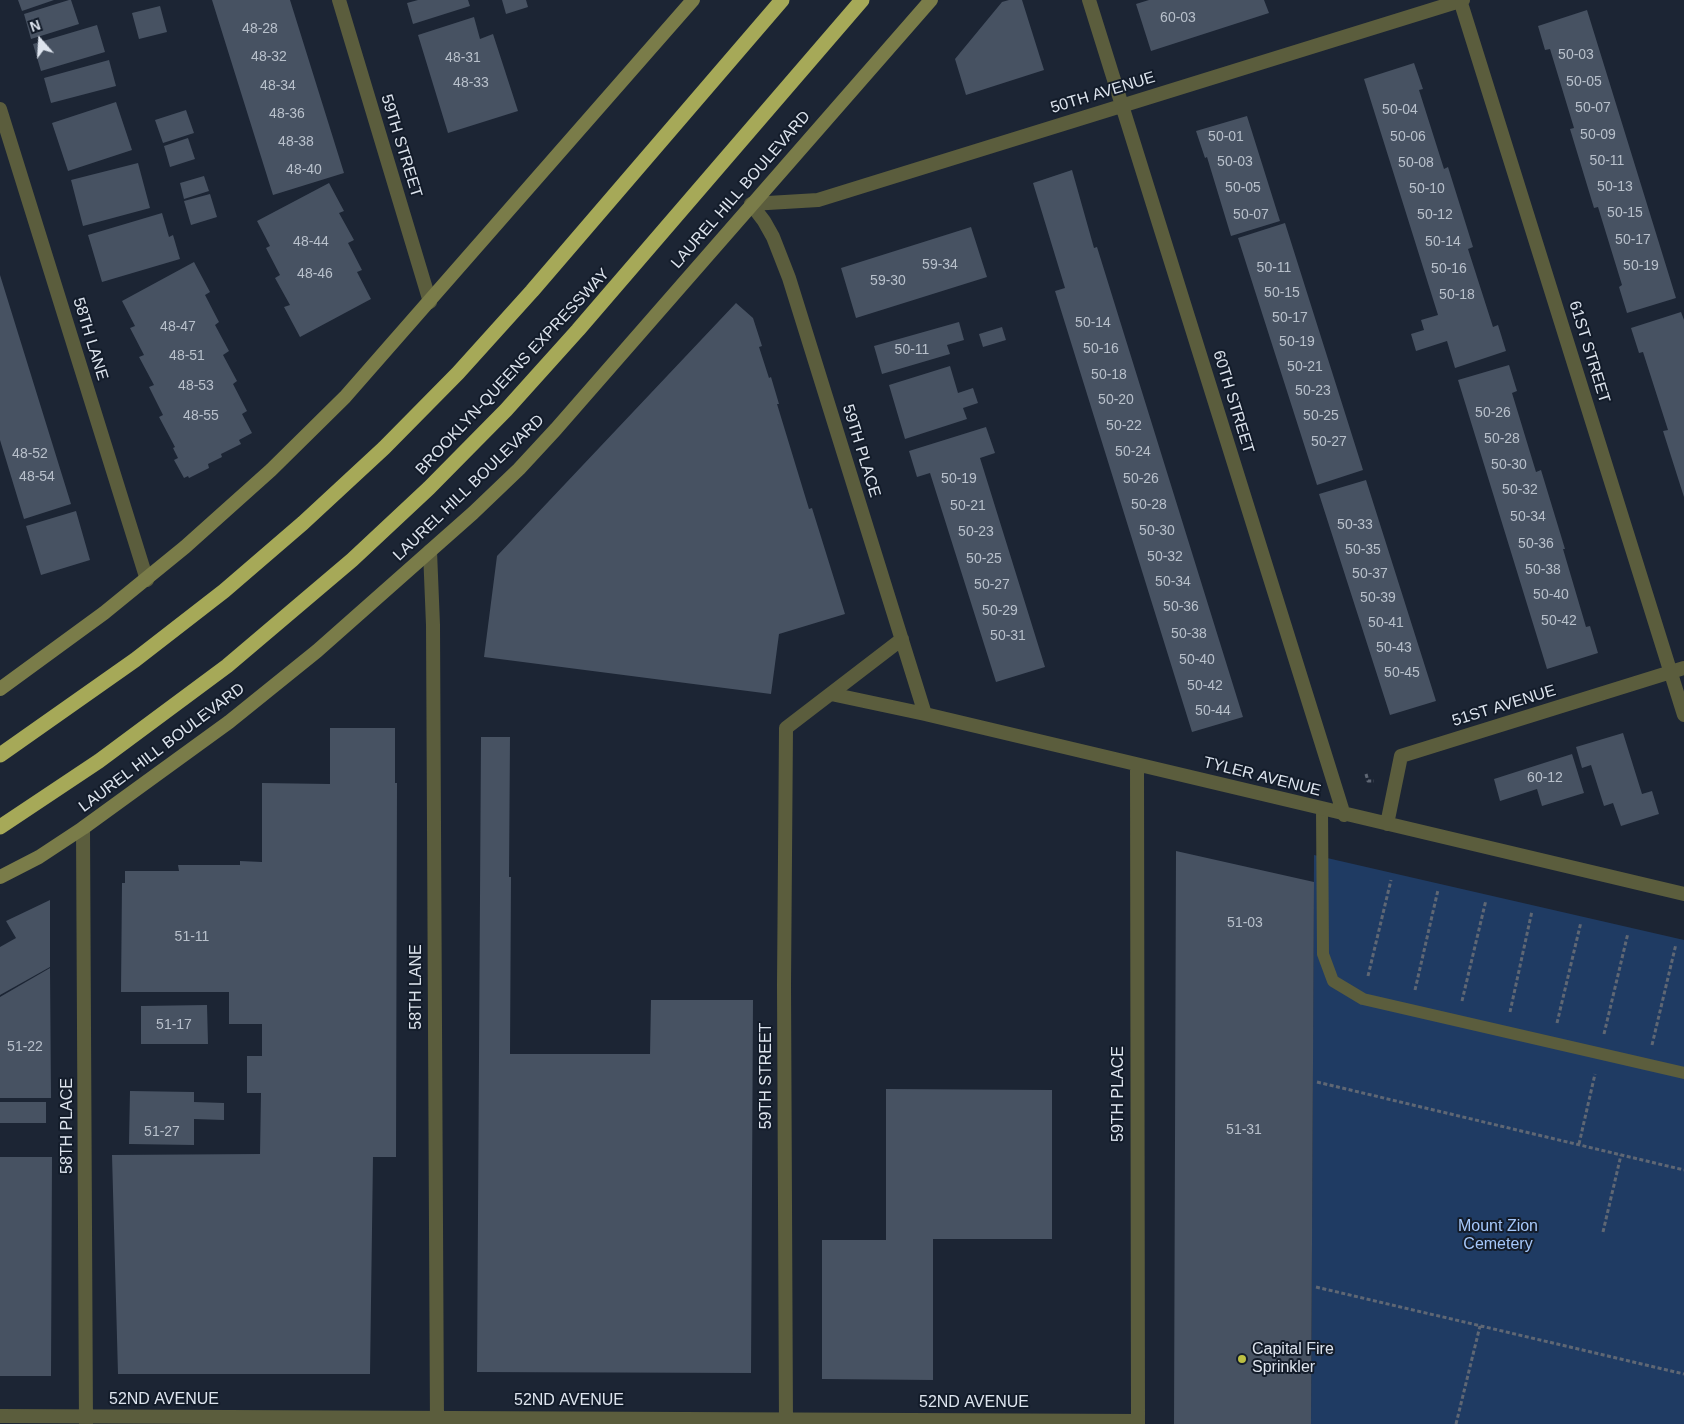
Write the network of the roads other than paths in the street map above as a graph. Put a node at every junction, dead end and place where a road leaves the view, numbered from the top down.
1 (339, 0) edge
2 (693, 0) edge
3 (782, 0) edge
4 (862, 0) edge
5 (931, 0) edge
6 (1089, 0) edge
7 (1461, 0) edge
8 (1122, 106) junction
9 (0, 109) edge
10 (751, 204) junction
11 (430, 302) junction
12 (430, 551) junction
13 (147, 580) junction
14 (902, 639) junction
15 (1677, 670) edge
16 (0, 689) edge
17 (831, 694) junction
18 (925, 714) junction
19 (1684, 715) edge
20 (0, 755) edge
21 (1137, 765) junction
22 (1322, 809) junction
23 (1344, 814) junction
24 (1387, 824) junction
25 (0, 826) edge
26 (82, 828) junction
27 (0, 877) edge
28 (1684, 894) edge
29 (1684, 1073) edge
30 (0, 1416) edge
31 (86, 1420) edge
32 (437, 1421) edge
33 (786, 1422) edge
34 (1138, 1422) edge

1 - 11 street, 59TH STREET
2 - 11 main road
3 - 20 highway
4 - 25 highway, BROOKLYN-QUEENS EXPRESSWAY
5 - 10 main road, LAUREL HILL BOULEVARD
6 - 8 street, 60TH STREET
7 - 8 street, 50TH AVENUE
7 - 15 street, 61ST STREET
8 - 10 street, 50TH AVENUE
8 - 23 street, 60TH STREET
9 - 13 street, 58TH LANE
10 - 12 main road, LAUREL HILL BOULEVARD
10 - 14 street, 59TH PLACE
11 - 13 main road
12 - 26 main road, LAUREL HILL BOULEVARD
12 - 32 street, 58TH LANE
13 - 16 main road
14 - 17 street
14 - 18 street, 59TH PLACE
15 - 19 street, 61ST STREET
15 - 24 street, 51ST AVENUE
17 - 18 street, TYLER AVENUE
17 - 33 street, 59TH STREET
18 - 21 street, TYLER AVENUE
21 - 22 street, TYLER AVENUE
21 - 34 street, 59TH PLACE
22 - 23 street, TYLER AVENUE
22 - 29 lane
23 - 24 street, TYLER AVENUE
24 - 28 street, TYLER AVENUE
26 - 27 main road, LAUREL HILL BOULEVARD
26 - 31 street, 58TH PLACE
30 - 31 street, 52ND AVENUE
31 - 32 street, 52ND AVENUE
32 - 33 street, 52ND AVENUE
33 - 34 street, 52ND AVENUE

